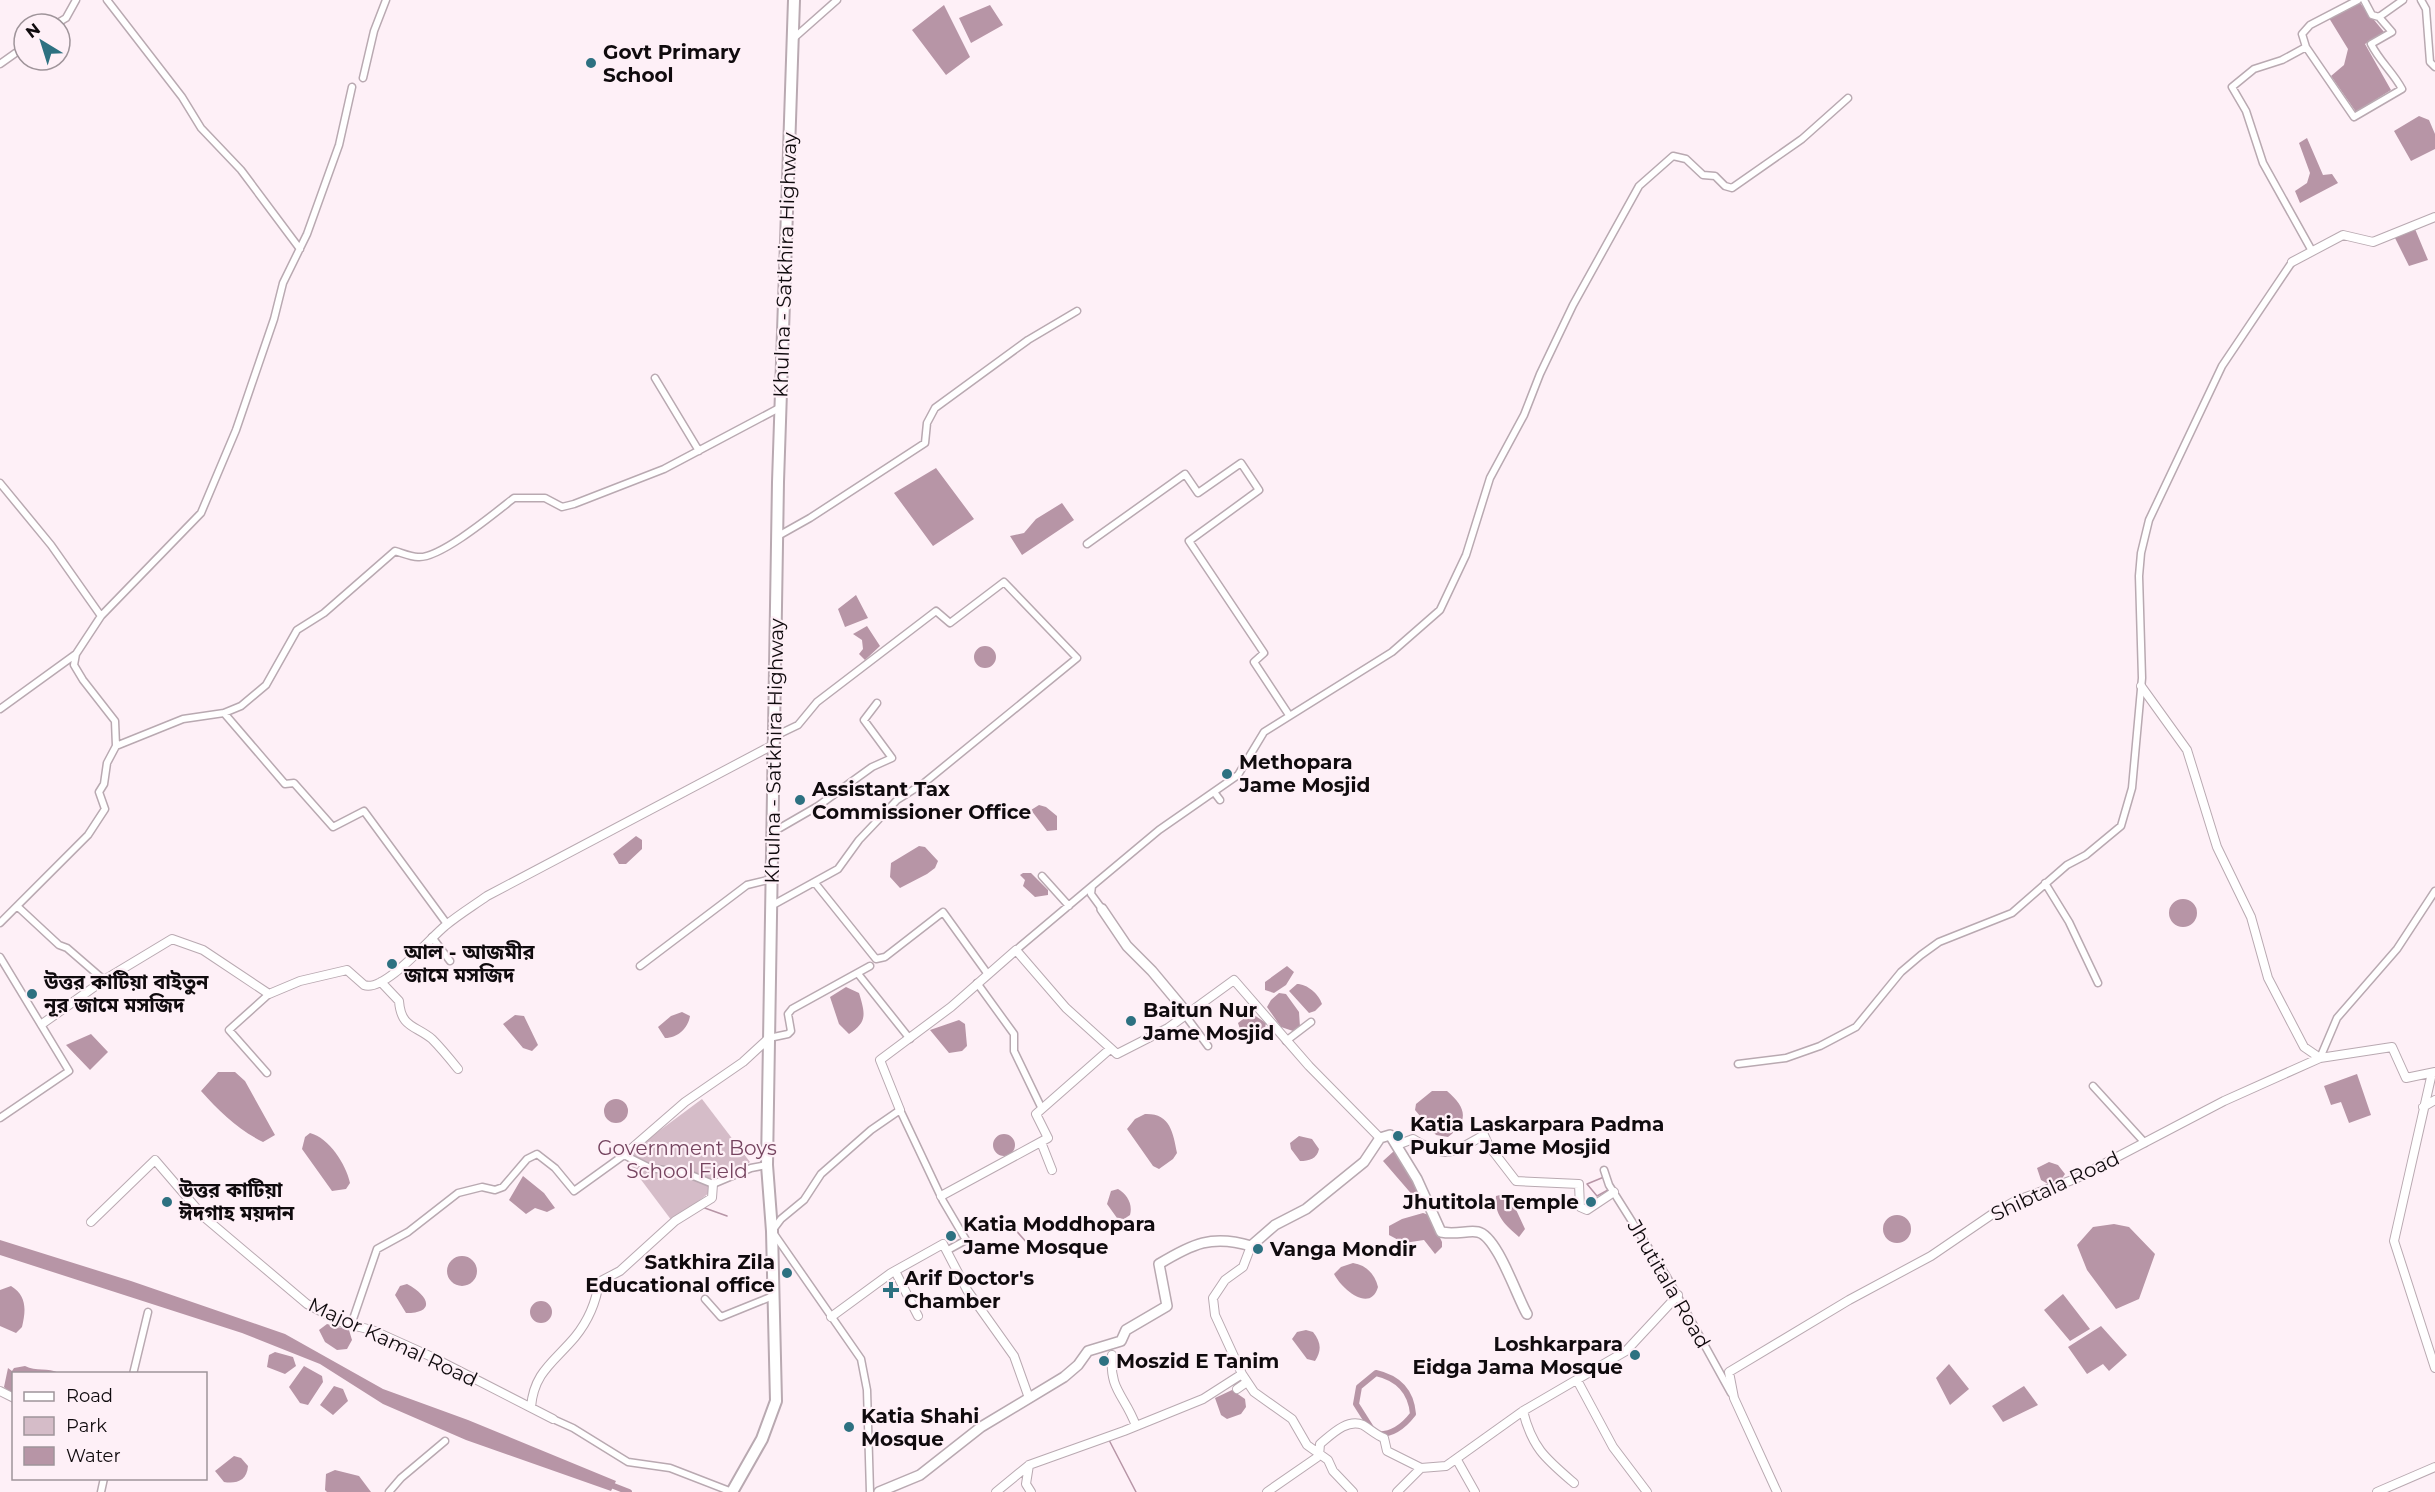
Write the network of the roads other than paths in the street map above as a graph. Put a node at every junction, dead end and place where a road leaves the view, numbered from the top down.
1 (107, 0) edge
2 (386, 0) edge
3 (794, 0) edge
4 (837, 0) edge
5 (2358, 0) edge
6 (2403, 0) edge
7 (2421, 0) edge
8 (2367, 1) edge
9 (2379, 17) junction
10 (794, 39) junction
11 (2306, 47) junction
12 (2435, 68) edge
13 (363, 78) dead end
14 (352, 87) dead end
15 (1848, 98) dead end
16 (2435, 217) edge
17 (300, 249) junction
18 (2312, 251) junction
19 (2292, 262) joint
20 (1077, 311) dead end
21 (655, 378) dead end
22 (781, 406) junction
23 (699, 451) junction
24 (0, 483) edge
25 (777, 536) junction
26 (1087, 544) dead end
27 (101, 616) junction
28 (76, 654) junction
29 (2141, 686) junction
30 (877, 703) dead end
31 (0, 709) edge
32 (224, 713) junction
33 (1289, 715) junction
34 (773, 741) junction
35 (116, 746) junction
36 (1214, 792) junction
37 (1220, 800) dead end
38 (772, 832) junction
39 (1042, 876) dead end
40 (772, 879) junction
41 (815, 883) junction
42 (2045, 883) junction
43 (1092, 886) junction
44 (2435, 891) edge
45 (17, 906) junction
46 (771, 906) junction
47 (1069, 906) junction
48 (1102, 909) joint
49 (0, 923) edge
50 (447, 924) junction
51 (432, 937) junction
52 (1016, 950) junction
53 (0, 957) edge
54 (450, 961) dead end
55 (640, 966) dead end
56 (870, 966) dead end
57 (987, 973) junction
58 (858, 975) junction
59 (104, 980) junction
60 (381, 982) junction
61 (977, 983) junction
62 (2098, 983) dead end
63 (269, 994) junction
64 (1186, 1014) junction
65 (1311, 1022) dead end
66 (42, 1024) junction
67 (769, 1038) junction
68 (910, 1039) junction
69 (1286, 1041) junction
70 (1208, 1046) dead end
71 (1110, 1049) junction
72 (2320, 1058) junction
73 (1738, 1064) dead end
74 (458, 1069) dead end
75 (2433, 1072) edge
76 (267, 1073) dead end
77 (2093, 1086) dead end
78 (2435, 1100) edge
79 (2423, 1107) junction
80 (1042, 1109) junction
81 (900, 1110) junction
82 (0, 1118) edge
83 (1380, 1138) junction
84 (1041, 1142) junction
85 (2145, 1143) junction
86 (1396, 1145) junction
87 (624, 1155) junction
88 (767, 1165) junction
89 (1052, 1170) dead end
90 (1604, 1170) dead end
91 (712, 1184) junction
92 (1614, 1192) junction
93 (941, 1196) junction
94 (91, 1222) dead end
95 (772, 1231) junction
96 (1251, 1246) junction
97 (948, 1250) junction
98 (895, 1271) junction
99 (1678, 1295) junction
100 (773, 1296) junction
101 (705, 1299) dead end
102 (148, 1312) dead end
103 (1527, 1314) dead end
104 (918, 1316) dead end
105 (831, 1317) junction
106 (351, 1325) junction
107 (1112, 1355) dead end
108 (2435, 1368) edge
109 (134, 1372) edge
110 (1242, 1374) junction
111 (1577, 1380) junction
112 (1247, 1382) junction
113 (1237, 1389) dead end
114 (1029, 1398) junction
115 (1734, 1398) junction
116 (531, 1407) junction
117 (1523, 1411) junction
118 (553, 1419) joint
119 (1136, 1426) junction
120 (445, 1441) dead end
121 (1319, 1456) junction
122 (1457, 1460) junction
123 (1029, 1465) junction
124 (2435, 1467) edge
125 (1422, 1468) junction
126 (1574, 1483) dead end
127 (733, 1491) edge
128 (389, 1492) edge
129 (870, 1492) edge
130 (879, 1492) edge
131 (996, 1492) edge
132 (1031, 1492) edge
133 (1267, 1492) edge
134 (1353, 1492) edge
135 (1397, 1492) edge
136 (1475, 1492) edge
137 (1647, 1492) edge
138 (1777, 1492) edge
139 (2377, 1492) edge

1 - 17 street
2 - 13 street
3 - 10 highway, Khulna - Satkhira Highway
4 - 10 street
5 - 11 street
6 - 9 street
7 - 12 street
8 - 9 street
9 - 11 street
10 - 22 highway, Khulna - Satkhira Highway
11 - 18 street
14 - 17 street
15 - 33 street
16 - 18 street
17 - 27 street
18 - 19 street
19 - 29 street
20 - 25 street
21 - 23 street
22 - 23 street
22 - 25 highway, Khulna - Satkhira Highway
23 - 32 street
24 - 27 street
25 - 34 highway, Khulna - Satkhira Highway
26 - 33 street
27 - 28 street
28 - 31 street
28 - 35 street
29 - 42 street
29 - 72 street
30 - 38 street
32 - 35 street
32 - 50 street
33 - 36 street
34 - 38 highway, Khulna - Satkhira Highway
34 - 41 street
34 - 50 street
35 - 45 street
36 - 37 street
36 - 43 street
38 - 40 highway, Khulna - Satkhira Highway
39 - 47 street
40 - 46 highway, Khulna - Satkhira Highway
40 - 55 street
41 - 46 street
41 - 57 street
42 - 62 street
42 - 73 street
43 - 47 street
43 - 48 street
44 - 72 street
45 - 49 street
45 - 59 street
46 - 67 highway, Khulna - Satkhira Highway
47 - 52 street
48 - 64 main road
50 - 51 street
51 - 54 street
51 - 60 street
52 - 57 street
52 - 71 street
53 - 66 street
56 - 58 street
57 - 61 street
58 - 67 street
58 - 68 street
59 - 63 street
59 - 66 street
60 - 63 street
60 - 74 street
61 - 68 street
61 - 80 street
63 - 76 street
64 - 69 street
64 - 70 street
64 - 71 street
65 - 69 street
66 - 82 street
67 - 87 street
67 - 88 highway, Khulna - Satkhira Highway
68 - 81 street
69 - 83 street
71 - 80 street
72 - 75 street, Shibtala Road
72 - 85 street, Shibtala Road
75 - 79 street
77 - 85 street
78 - 79 street
79 - 108 street
80 - 84 street
81 - 93 street
81 - 95 street
83 - 86 main road
83 - 96 main road
84 - 89 street
84 - 93 street
85 - 115 street, Shibtala Road
86 - 92 street
86 - 103 main road
87 - 91 street
87 - 106 street
88 - 91 street
88 - 95 highway, Khulna - Satkhira Highway
90 - 92 street, Jhutitala Road
91 - 116 street
92 - 99 street, Jhutitala Road
93 - 97 street
94 - 106 street, Major Kamal Road
95 - 100 highway, Khulna - Satkhira Highway
95 - 105 street
96 - 110 street
96 - 114 main road
97 - 98 street
97 - 114 street
98 - 104 street
98 - 105 street
99 - 111 street
99 - 115 street, Jhutitala Road
100 - 101 street
100 - 127 highway, Khulna - Satkhira Highway
102 - 109 street
105 - 129 street
106 - 116 street, Major Kamal Road
107 - 119 street
110 - 112 street
110 - 119 street
111 - 117 street
111 - 137 street
112 - 113 street
112 - 121 street
114 - 130 main road
115 - 138 street
116 - 118 street, Major Kamal Road
117 - 122 street
117 - 126 street
118 - 127 street
119 - 123 street
120 - 128 street
121 - 125 street
121 - 133 street
121 - 134 street
122 - 125 street
122 - 136 street
123 - 131 street
123 - 132 street
124 - 139 street
125 - 135 street

